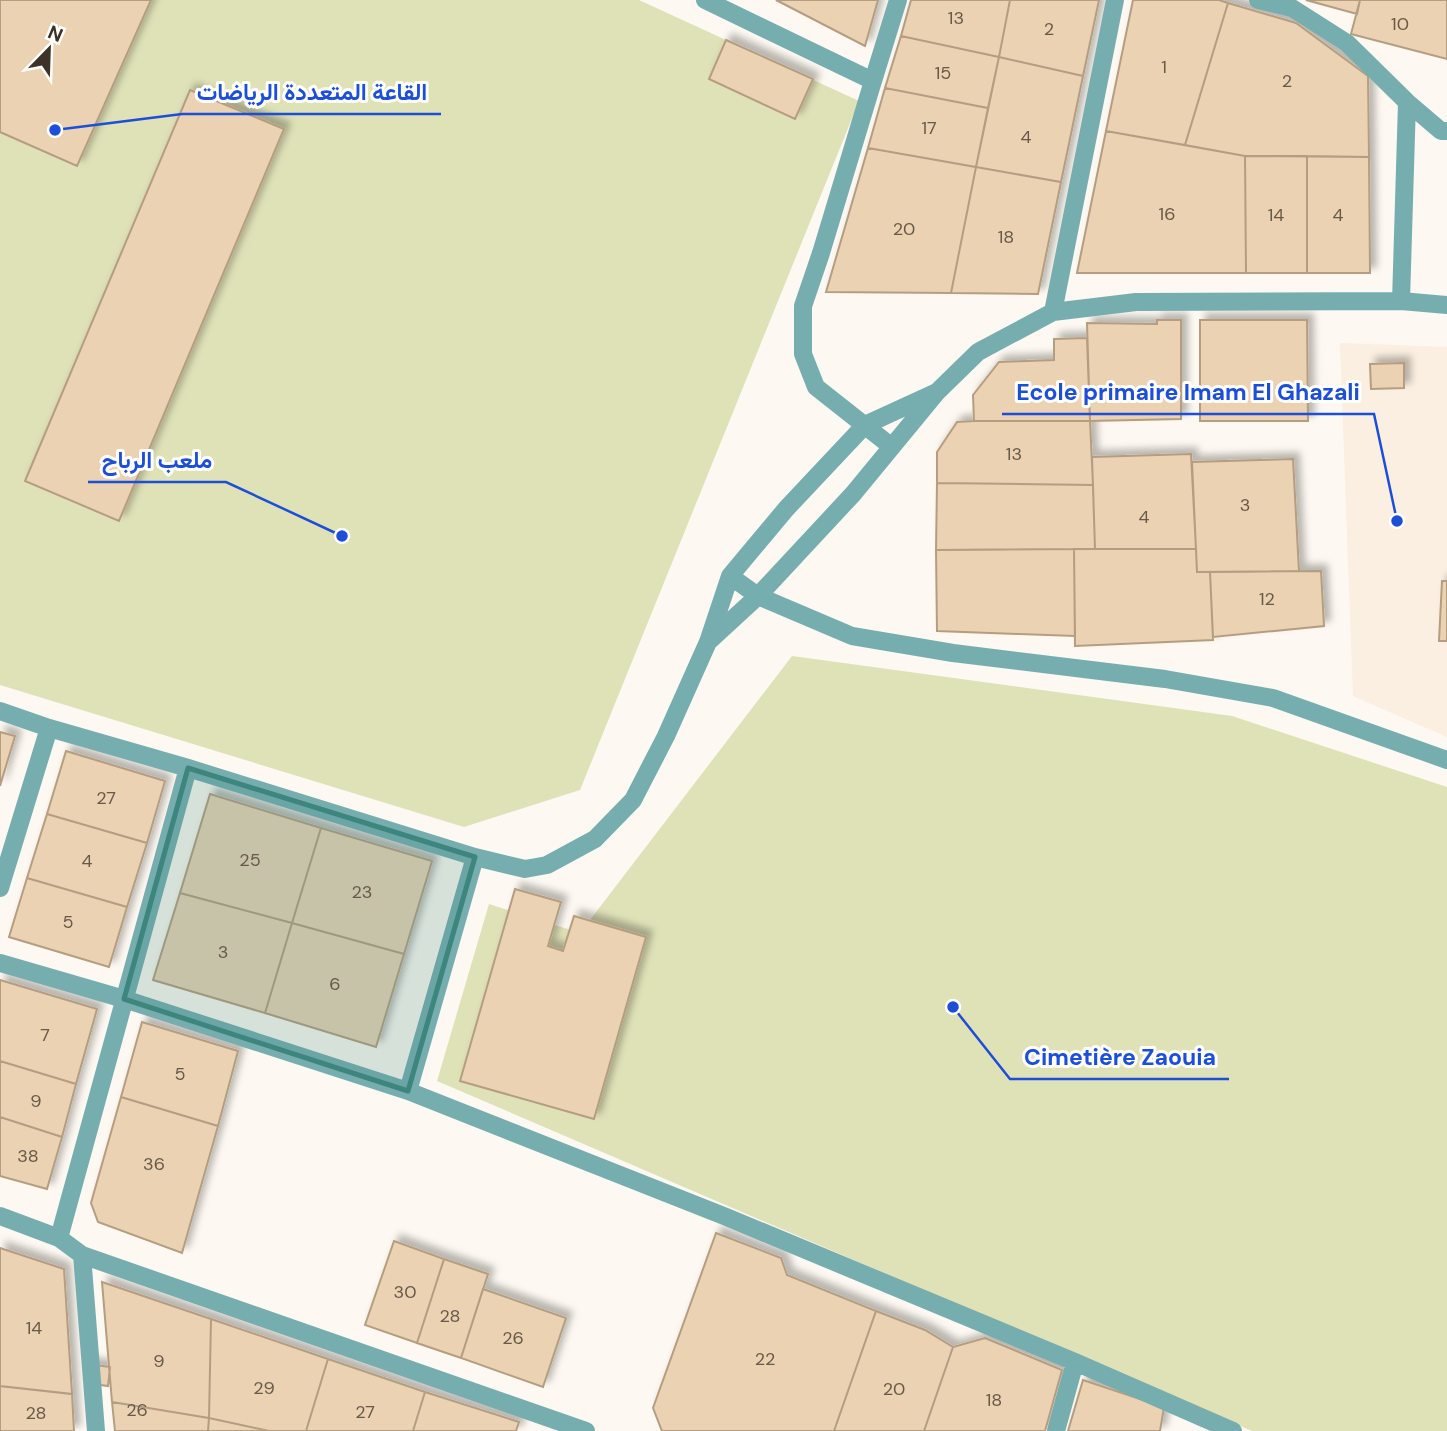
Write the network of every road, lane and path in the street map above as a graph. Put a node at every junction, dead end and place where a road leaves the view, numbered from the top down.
1 (705, 0) edge
2 (898, 0) edge
3 (1115, 0) edge
4 (1258, 0) edge
5 (873, 81) junction
6 (1407, 102) junction
7 (1447, 131) edge
8 (1401, 301) junction
9 (1447, 305) edge
10 (1053, 312) junction
11 (937, 392) junction
12 (865, 425) junction
13 (892, 447) junction
14 (730, 576) junction
15 (758, 596) junction
16 (708, 642) junction
17 (0, 711) edge
18 (49, 727) junction
19 (1447, 760) edge
20 (188, 768) junction
21 (475, 857) junction
22 (0, 888) edge
23 (0, 963) edge
24 (124, 999) junction
25 (408, 1091) junction
26 (0, 1216) edge
27 (59, 1238) junction
28 (82, 1255) junction
29 (1076, 1362) junction
30 (96, 1431) edge
31 (586, 1431) edge
32 (1056, 1431) edge
33 (1233, 1431) edge

1 - 5 street
2 - 5 street
3 - 10 street
4 - 6 street
5 - 12 street
6 - 7 street
6 - 8 street
8 - 9 street
8 - 10 street
10 - 11 street
11 - 12 street
11 - 13 street
12 - 13 street
12 - 14 street
13 - 15 street
14 - 15 street
14 - 16 street
15 - 16 street
15 - 19 street
16 - 21 street
17 - 18 street
18 - 20 street
18 - 22 street
20 - 21 street
20 - 24 street
21 - 25 street
23 - 24 street
24 - 25 street
24 - 27 street
25 - 29 street
26 - 27 street
27 - 28 street
28 - 30 street
28 - 31 street
29 - 32 street
29 - 33 street

